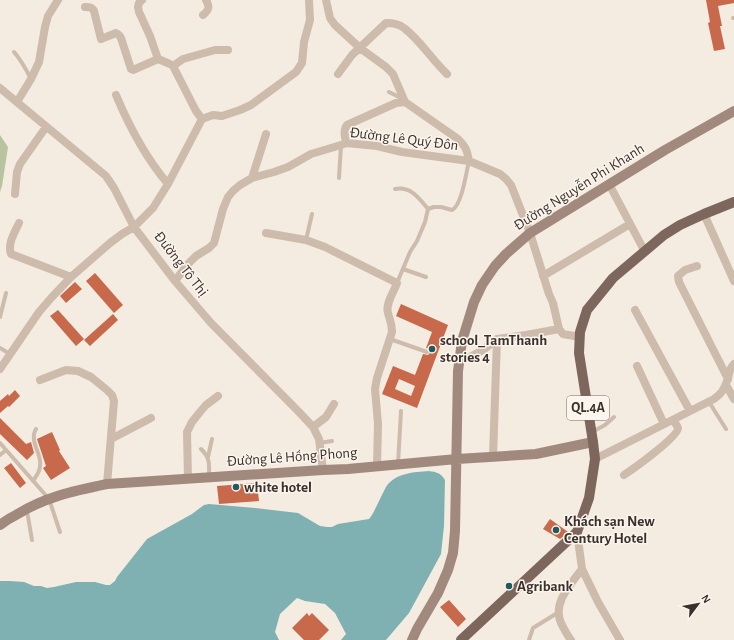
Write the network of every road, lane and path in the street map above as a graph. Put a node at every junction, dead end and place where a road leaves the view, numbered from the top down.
1 (58, 0) edge
2 (142, 0) edge
3 (206, 0) edge
4 (309, 0) edge
5 (326, 0) edge
6 (85, 7) dead end
7 (203, 15) dead end
8 (394, 16) dead end
9 (386, 23) junction
10 (360, 48) junction
11 (228, 50) dead end
12 (14, 52) dead end
13 (158, 59) junction
14 (173, 66) junction
15 (338, 74) dead end
16 (447, 74) dead end
17 (31, 79) junction
18 (0, 88) edge
19 (389, 92) dead end
20 (116, 95) dead end
21 (404, 101) junction
22 (17, 102) junction
23 (734, 112) edge
24 (202, 119) junction
25 (46, 127) junction
26 (266, 134) dead end
27 (343, 144) junction
28 (468, 161) junction
29 (252, 178) junction
30 (339, 178) dead end
31 (168, 184) junction
32 (609, 184) junction
33 (395, 189) dead end
34 (15, 194) dead end
35 (734, 202) edge
36 (428, 209) junction
37 (312, 214) dead end
38 (704, 214) junction
39 (19, 223) dead end
40 (630, 224) junction
41 (134, 227) junction
42 (266, 233) dead end
43 (530, 233) junction
44 (306, 240) junction
45 (645, 252) junction
46 (697, 266) dead end
47 (403, 269) junction
48 (543, 276) junction
49 (426, 277) dead end
50 (71, 278) junction
51 (174, 281) junction
52 (734, 281) edge
53 (397, 283) junction
54 (6, 293) dead end
55 (636, 310) dead end
56 (0, 317) edge
57 (559, 329) junction
58 (580, 337) junction
59 (390, 338) junction
60 (497, 339) junction
61 (0, 348) edge
62 (427, 352) dead end
63 (10, 354) junction
64 (460, 358) junction
65 (734, 364) edge
66 (637, 366) dead end
67 (0, 369) edge
68 (40, 380) dead end
69 (727, 382) junction
70 (218, 396) dead end
71 (734, 399) edge
72 (709, 402) junction
73 (334, 404) dead end
74 (401, 411) dead end
75 (690, 412) junction
76 (614, 417) dead end
77 (150, 418) dead end
78 (673, 420) junction
79 (664, 424) junction
80 (313, 428) junction
81 (36, 429) dead end
82 (726, 429) dead end
83 (593, 438) junction
84 (212, 439) dead end
85 (111, 440) junction
86 (332, 441) dead end
87 (0, 443) edge
88 (319, 443) junction
89 (201, 449) dead end
90 (6, 450) junction
91 (0, 455) edge
92 (492, 456) junction
93 (208, 457) junction
94 (457, 458) junction
95 (595, 459) junction
96 (398, 464) junction
97 (377, 466) junction
98 (323, 470) junction
99 (624, 475) dead end
100 (209, 477) junction
101 (188, 479) junction
102 (33, 481) junction
103 (107, 484) junction
104 (49, 499) junction
105 (26, 508) junction
106 (0, 525) edge
107 (60, 532) dead end
108 (577, 532) junction
109 (32, 540) dead end
110 (582, 569) junction
111 (559, 612) junction
112 (412, 640) edge
113 (461, 640) edge
114 (529, 640) edge
115 (571, 640) edge
116 (620, 640) edge

1 - 17 street
2 - 13 street
3 - 7 street
4 - 24 street
5 - 10 street
6 - 13 street
8 - 9 street
9 - 10 street
9 - 16 street
10 - 15 street
10 - 21 street
11 - 14 street
12 - 17 lane
13 - 14 street
14 - 24 street
17 - 22 street
18 - 22 street, Đường Tô Thị
19 - 21 lane
20 - 31 street
21 - 27 street
21 - 28 street
22 - 25 street, Đường Tô Thị
23 - 32 street, Đường Nguyễn Phi Khanh
24 - 31 street
25 - 34 street
25 - 41 street, Đường Tô Thị
26 - 29 street
27 - 28 street, Đường Lê Quý Đôn
27 - 29 street, Đường Lê Quý Đôn
27 - 30 lane
28 - 36 lane
28 - 43 street, Đường Lê Quý Đôn
29 - 51 street, Đường Lê Quý Đôn
31 - 41 street
32 - 40 street
32 - 43 street, Đường Nguyễn Phi Khanh
33 - 36 lane
35 - 38 main road, QL.4A
36 - 47 lane
37 - 44 lane
38 - 45 main road, QL.4A
38 - 52 street
39 - 50 street
40 - 45 street
40 - 48 street
41 - 50 street
41 - 51 street, Đường Tô Thị
42 - 44 street
43 - 48 street, Đường Lê Quý Đôn
43 - 64 street, Đường Nguyễn Phi Khanh
44 - 53 street
45 - 58 main road, QL.4A
46 - 69 street
47 - 49 lane
47 - 53 lane
48 - 57 street, Đường Lê Quý Đôn
50 - 63 street
51 - 80 street, Đường Tô Thị
53 - 59 street
54 - 56 lane
55 - 75 street
57 - 58 street
57 - 60 street
58 - 83 main road, QL.4A
59 - 62 lane
59 - 97 street
60 - 64 street
60 - 92 street
61 - 63 lane
63 - 67 street
64 - 94 street, Đường Nguyễn Phi Khanh
65 - 69 street
66 - 79 street
68 - 85 street
69 - 71 street
69 - 72 street
70 - 101 street
72 - 75 street
72 - 82 lane
73 - 80 street
74 - 96 lane
75 - 78 street
76 - 83 lane
77 - 85 street
78 - 79 street
78 - 99 street
79 - 95 street
80 - 88 street, Đường Tô Thị
81 - 102 lane
83 - 92 street, Đường Lê Hồng Phong
83 - 95 main road, QL.4A
84 - 93 lane
85 - 103 street
86 - 88 lane
87 - 90 lane
88 - 98 street, Đường Tô Thị
89 - 93 lane
90 - 91 lane
90 - 102 lane
92 - 94 street, Đường Lê Hồng Phong
93 - 100 lane
94 - 96 street, Đường Lê Hồng Phong
94 - 112 street, Đường Nguyễn Phi Khanh
95 - 108 main road, QL.4A
96 - 97 street, Đường Lê Hồng Phong
97 - 98 street, Đường Lê Hồng Phong
98 - 100 street, Đường Lê Hồng Phong
100 - 101 street, Đường Lê Hồng Phong
101 - 103 street, Đường Lê Hồng Phong
102 - 104 lane
103 - 104 street, Đường Lê Hồng Phong
104 - 105 street, Đường Lê Hồng Phong
104 - 107 lane
105 - 106 street, Đường Lê Hồng Phong
105 - 109 lane
108 - 110 street
108 - 113 main road, QL.4A
110 - 111 street
110 - 116 street
111 - 114 lane
111 - 115 street

